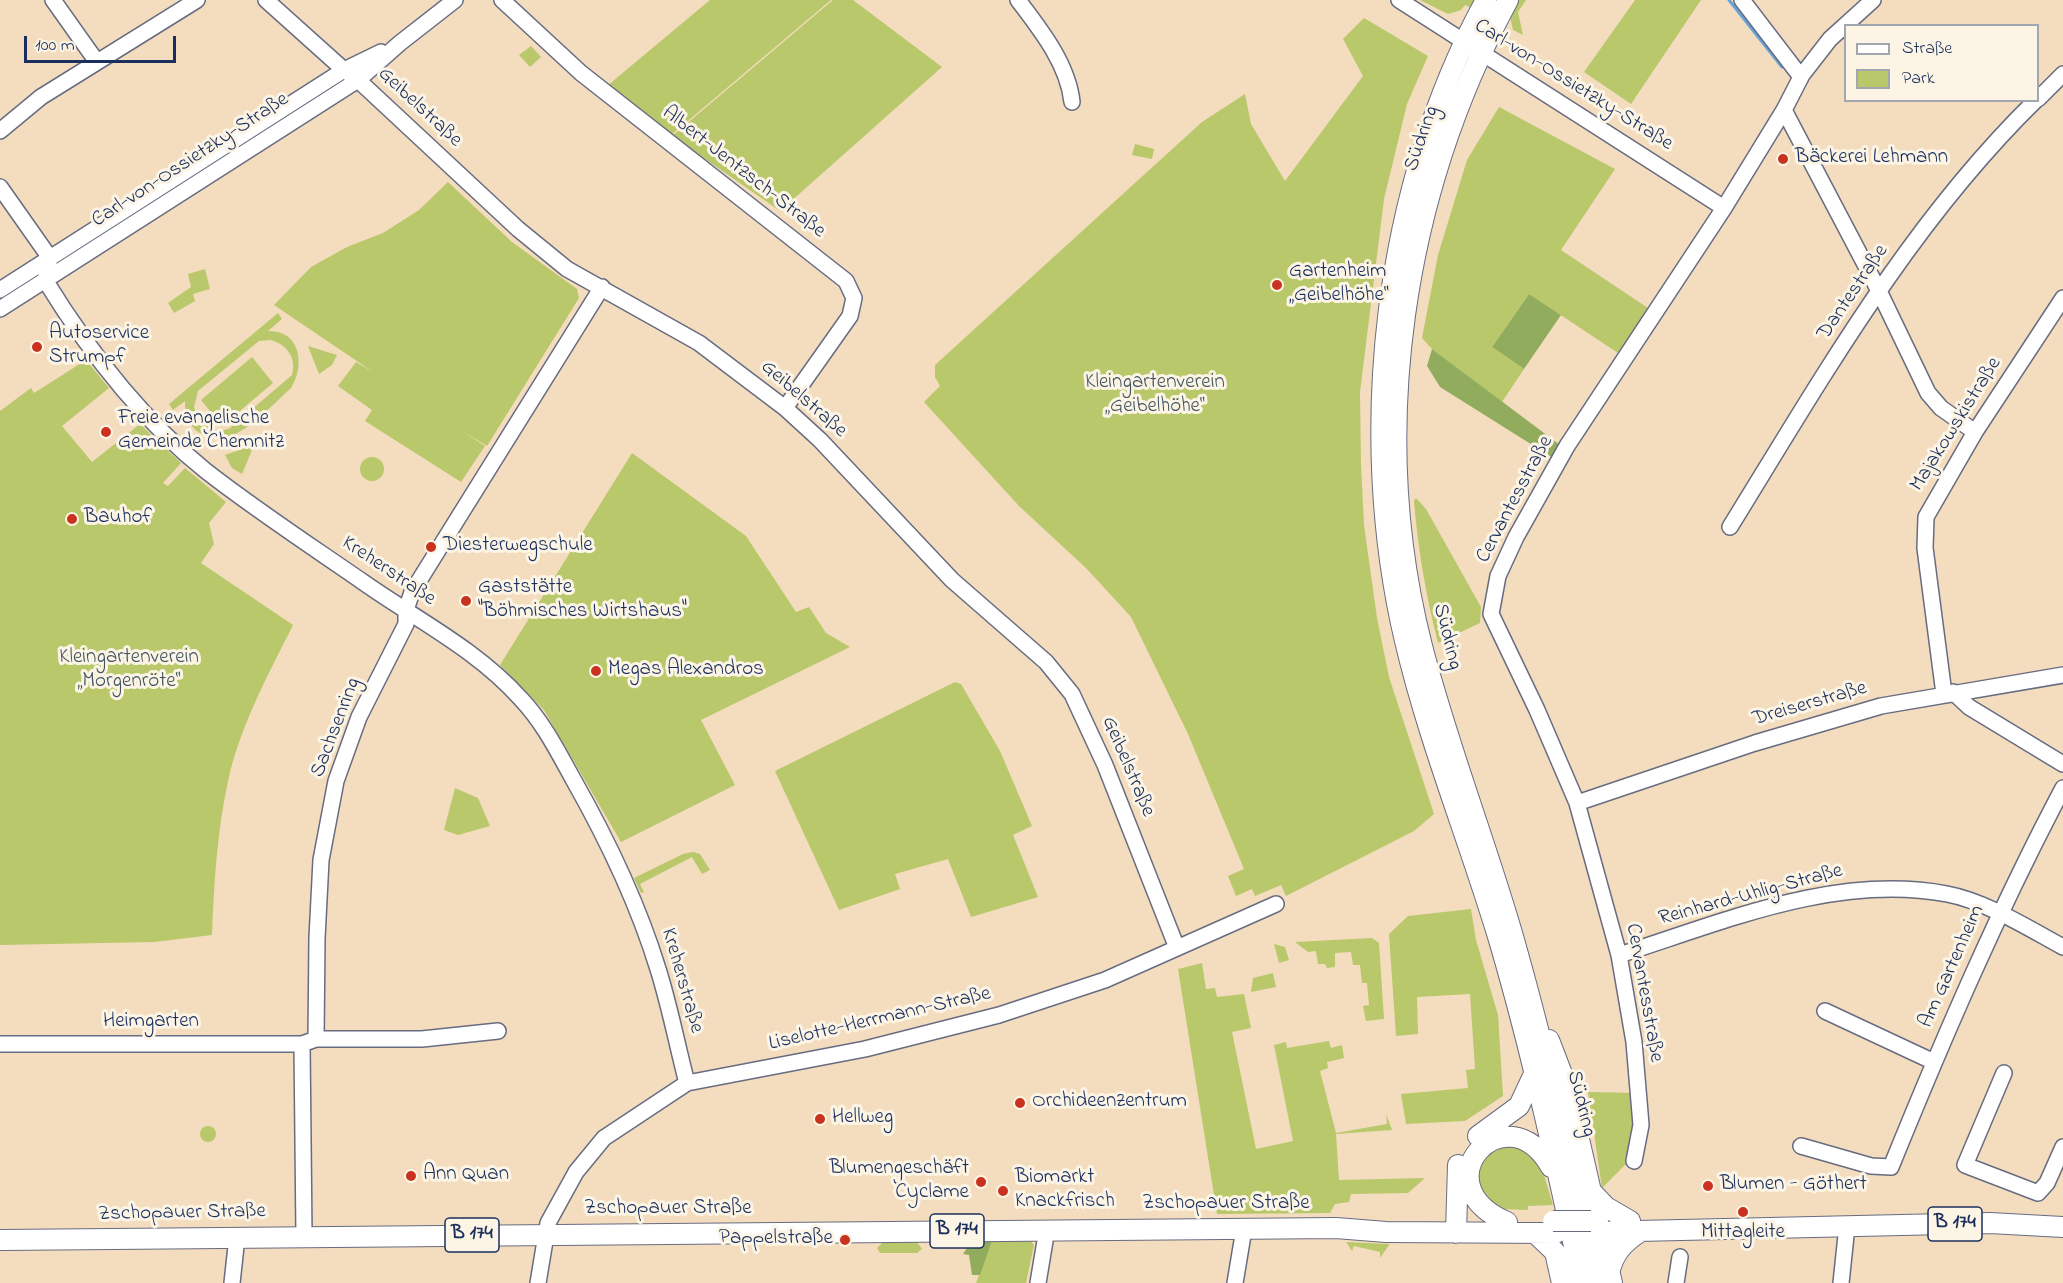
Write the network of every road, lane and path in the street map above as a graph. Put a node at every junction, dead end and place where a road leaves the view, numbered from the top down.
1 (52, 0) edge
2 (196, 0) edge
3 (266, 0) edge
4 (455, 0) edge
5 (502, 0) edge
6 (1018, 0) edge
7 (1399, 0) edge
8 (1486, 0) edge
9 (1508, 0) edge
10 (1742, 0) edge
11 (1873, 0) edge
12 (1847, 24) edge
13 (1844, 26) edge
14 (400, 43) junction
15 (1474, 49) junction
16 (97, 62) junction
17 (344, 70) junction
18 (2063, 74) edge
19 (1801, 77) junction
20 (358, 80) junction
21 (2039, 98) edge
22 (1072, 102) dead end
23 (2035, 102) edge
24 (1784, 110) junction
25 (0, 130) edge
26 (0, 187) edge
27 (1724, 208) junction
28 (50, 258) junction
29 (45, 280) junction
30 (602, 287) junction
31 (0, 290) edge
32 (1879, 291) junction
33 (2063, 298) edge
34 (0, 309) edge
35 (785, 408) junction
36 (1975, 432) junction
37 (1730, 527) dead end
38 (406, 609) junction
39 (2063, 675) edge
40 (1948, 693) junction
41 (2063, 764) edge
42 (2063, 788) edge
43 (1577, 803) junction
44 (1276, 904) dead end
45 (2000, 914) junction
46 (2063, 947) edge
47 (1177, 948) junction
48 (1618, 955) junction
49 (1532, 1009) junction
50 (1825, 1011) dead end
51 (498, 1031) dead end
52 (309, 1042) junction
53 (0, 1044) edge
54 (1934, 1062) junction
55 (2004, 1073) dead end
56 (1534, 1074) junction
57 (687, 1083) junction
58 (1801, 1146) dead end
59 (2063, 1147) edge
60 (1634, 1161) dead end
61 (1560, 1183) junction
62 (1590, 1190) junction
63 (1507, 1222) junction
64 (1636, 1226) junction
65 (1847, 1226) junction
66 (1554, 1227) junction
67 (1595, 1227) junction
68 (2063, 1227) edge
69 (1456, 1228) junction
70 (1244, 1229) junction
71 (1535, 1233) junction
72 (544, 1235) junction
73 (304, 1236) junction
74 (237, 1237) junction
75 (0, 1240) edge
76 (1045, 1241) dead end
77 (1680, 1257) dead end
78 (1606, 1280) edge
79 (232, 1283) edge
80 (538, 1283) edge
81 (1038, 1283) edge
82 (1235, 1283) edge
83 (1562, 1283) edge
84 (1582, 1283) edge
85 (1677, 1283) edge
86 (1841, 1283) edge

1 - 16 street
2 - 16 street
3 - 17 street, Geibelstraße
4 - 14 street, Carl-von-Ossietzky-Straße
5 - 35 street, Albert-Jentzsch-Straße
6 - 22 street
7 - 15 street, Carl-von-Ossietzky-Straße
8 - 15 main road, Südring
9 - 15 main road, Südring
10 - 19 street
11 - 12 street, Cervantesstraße
13 - 19 street, Cervantesstraße
14 - 17 street, Carl-von-Ossietzky-Straße
14 - 20 street, Carl-von-Ossietzky-Straße
15 - 27 street, Carl-von-Ossietzky-Straße
15 - 49 main road, Südring
15 - 56 main road, Südring
16 - 25 street
17 - 20 street, Geibelstraße
17 - 28 street, Carl-von-Ossietzky-Straße
18 - 21 street, Dantestraße
19 - 24 street, Cervantesstraße
20 - 29 street, Carl-von-Ossietzky-Straße
20 - 30 street, Geibelstraße
23 - 32 street, Dantestraße
24 - 27 street, Cervantesstraße
24 - 32 street
26 - 28 street
27 - 43 street, Cervantesstraße
28 - 29 street
28 - 31 street, Carl-von-Ossietzky-Straße
29 - 34 street, Carl-von-Ossietzky-Straße
29 - 38 street, Kreherstraße
30 - 35 street, Geibelstraße
30 - 38 street, Sachsenring
32 - 36 street
32 - 37 street, Dantestraße
33 - 36 street, Majakowskistraße
35 - 47 street, Geibelstraße
36 - 40 street, Majakowskistraße
38 - 52 street, Sachsenring
38 - 57 street, Kreherstraße
39 - 40 street, Dreiserstraße
40 - 41 street
40 - 43 street, Dreiserstraße
42 - 45 street, Am Gartenheim
43 - 48 street, Cervantesstraße
44 - 47 street, Liselotte-Herrmann-Straße
45 - 46 street, Reinhard-Uhlig-Straße
45 - 48 street, Reinhard-Uhlig-Straße
45 - 54 street, Am Gartenheim
47 - 57 street, Liselotte-Herrmann-Straße
48 - 60 street, Cervantesstraße
49 - 62 main road
49 - 78 main road, Südring
50 - 54 street
51 - 52 street, Heimgarten
52 - 53 street, Heimgarten
52 - 73 street, Sachsenring
54 - 58 street, Am Gartenheim
55 - 59 street
56 - 61 main road, Südring
56 - 69 main road
57 - 72 street, Liselotte-Herrmann-Straße
61 - 63 main road
61 - 84 main road, Südring
62 - 64 main road
62 - 67 main road
63 - 66 main road, Zschopauer Straße
63 - 69 main road, Zschopauer Straße / B 174
64 - 65 main road, Zschopauer Straße / B 174
64 - 67 main road, Zschopauer Straße / B 174
64 - 78 main road
65 - 68 main road, Zschopauer Straße / B 174
65 - 86 street
66 - 67 main road, Zschopauer Straße / B 174
66 - 71 main road, Zschopauer Straße / B 174
67 - 78 main road
69 - 70 main road, Zschopauer Straße / B 174
69 - 71 main road, Zschopauer Straße / B 174
70 - 72 main road, Zschopauer Straße / B 174
70 - 82 street
71 - 83 main road
72 - 73 main road, Zschopauer Straße / B 174
72 - 80 street
73 - 74 main road, Zschopauer Straße / B 174
74 - 75 main road, Zschopauer Straße / B 174
74 - 79 street
76 - 81 street
77 - 85 street

